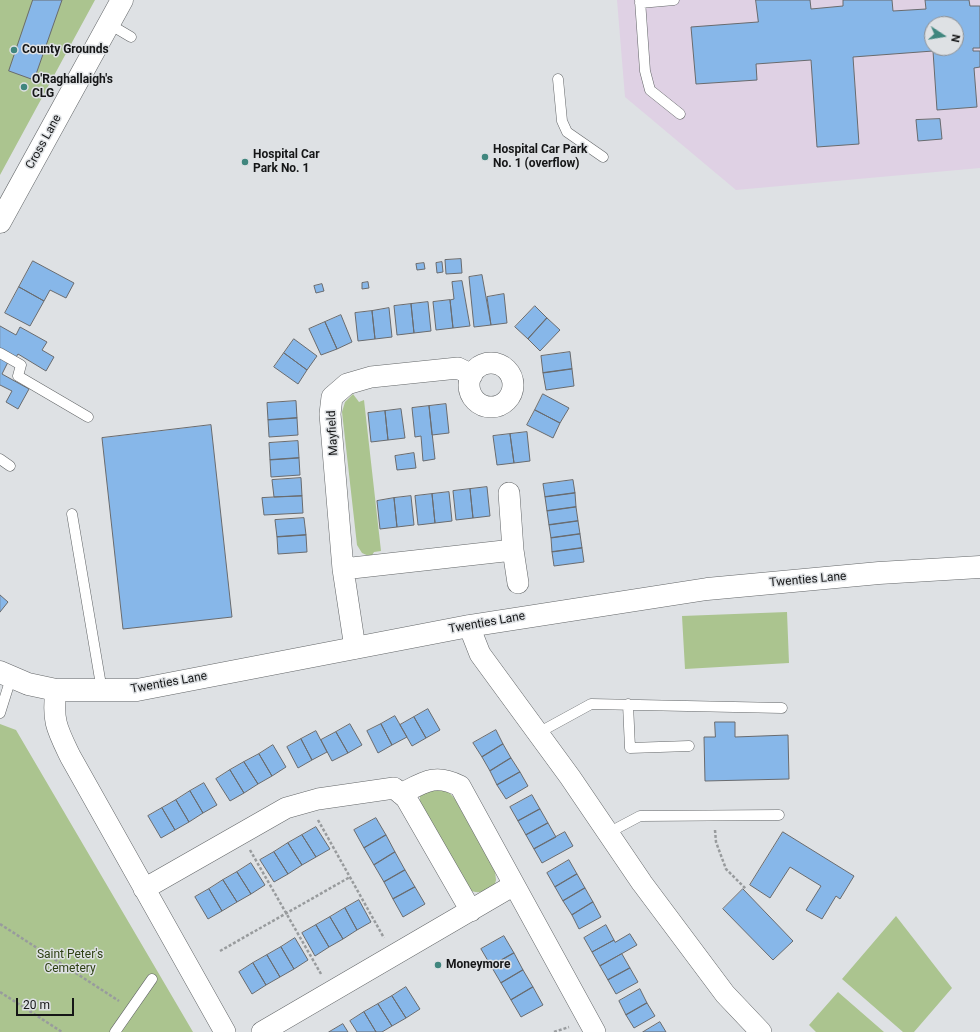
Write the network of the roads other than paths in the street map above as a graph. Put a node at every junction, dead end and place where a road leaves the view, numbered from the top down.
1 (122, 0) edge
2 (674, 0) edge
3 (640, 2) edge
4 (109, 24) junction
5 (131, 37) dead end
6 (558, 79) dead end
7 (680, 114) dead end
8 (604, 157) dead end
9 (0, 222) edge
10 (0, 353) edge
11 (472, 375) dead end
12 (88, 417) dead end
13 (0, 459) edge
14 (10, 466) dead end
15 (509, 493) dead end
16 (72, 514) dead end
17 (513, 550) junction
18 (980, 567) edge
19 (343, 569) junction
20 (518, 583) dead end
21 (469, 626) junction
22 (355, 648) junction
23 (6, 675) edge
24 (56, 690) junction
25 (102, 691) junction
26 (628, 704) junction
27 (782, 708) dead end
28 (0, 713) edge
29 (538, 733) junction
30 (689, 746) dead end
31 (401, 794) junction
32 (779, 815) dead end
33 (608, 833) junction
34 (514, 885) junction
35 (144, 889) junction
36 (471, 911) junction
37 (152, 979) dead end
38 (115, 1032) edge
39 (224, 1032) edge
40 (262, 1032) edge
41 (595, 1032) edge
42 (761, 1032) edge

1 - 4 street, Cross Lane
2 - 3 lane
3 - 7 lane
4 - 5 lane
4 - 9 street, Cross Lane
6 - 8 lane
10 - 12 lane
11 - 19 street, Mayfield
13 - 14 lane
15 - 17 street
16 - 25 lane
17 - 19 street
17 - 20 street
18 - 21 street, Twenties Lane
19 - 22 street, Mayfield
21 - 22 street, Twenties Lane
21 - 29 street
22 - 25 street, Twenties Lane
23 - 24 street, Twenties Lane
23 - 28 lane
24 - 25 street, Twenties Lane
24 - 35 street
26 - 27 lane
26 - 29 lane
26 - 30 lane
29 - 33 street
31 - 34 street
31 - 35 street
31 - 36 street
32 - 33 lane
33 - 42 street
34 - 36 street
34 - 41 street
35 - 39 street
36 - 40 street
37 - 38 lane

